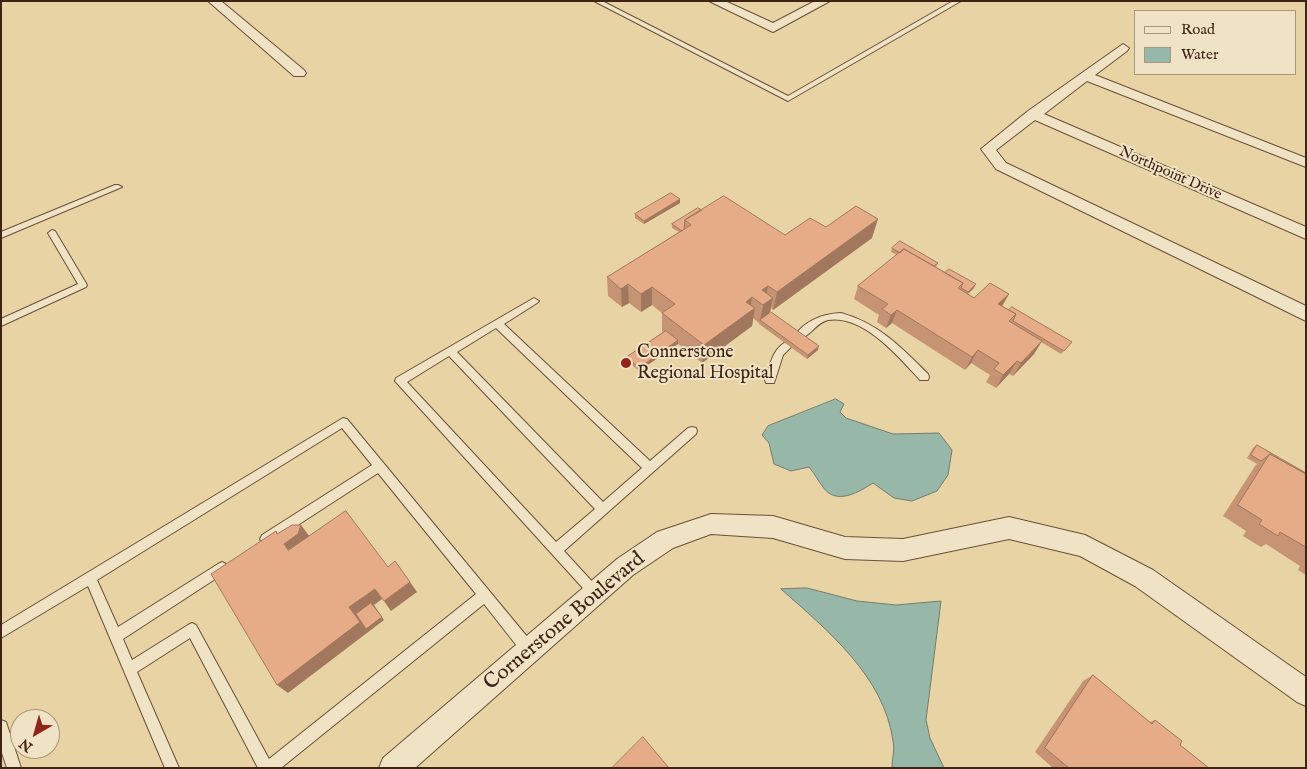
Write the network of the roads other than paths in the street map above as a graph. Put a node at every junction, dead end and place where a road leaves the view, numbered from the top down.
1 (214, 1) edge
2 (597, 1) edge
3 (715, 1) edge
4 (824, 1) edge
5 (958, 1) edge
6 (1124, 48) dead end
7 (299, 73) dead end
8 (1086, 76) junction
9 (1033, 114) junction
10 (1306, 163) edge
11 (118, 187) dead end
12 (52, 233) dead end
13 (1306, 234) edge
14 (1, 235) edge
15 (534, 301) dead end
16 (1306, 314) edge
17 (1, 323) edge
18 (497, 323) junction
19 (799, 336) edge
20 (788, 345) edge
21 (450, 351) junction
22 (924, 377) dead end
23 (770, 380) dead end
24 (692, 431) dead end
25 (379, 466) junction
26 (650, 468) junction
27 (603, 509) junction
28 (258, 544) edge
29 (556, 550) junction
30 (233, 560) edge
31 (90, 577) junction
32 (595, 593) junction
33 (485, 595) junction
34 (1, 632) edge
35 (116, 636) junction
36 (529, 650) junction
37 (130, 669) junction
38 (1306, 693) edge
39 (1, 727) edge
40 (14, 768) edge
41 (172, 768) edge
42 (267, 768) edge
43 (393, 768) edge

1 - 7 street
2 - 5 lane
3 - 4 street
6 - 8 street
8 - 9 street
8 - 10 street
9 - 13 street, Northpoint Drive
9 - 16 street
11 - 14 lane
12 - 17 lane
15 - 18 lane
18 - 21 lane
18 - 26 lane
19 - 22 lane
20 - 23 lane
21 - 27 lane
21 - 29 lane
24 - 26 lane
25 - 28 lane
25 - 31 lane
25 - 33 lane
26 - 27 lane
27 - 29 lane
29 - 32 lane
30 - 35 lane
31 - 34 lane
31 - 35 lane
32 - 36 street, Cornerstone Boulevard
32 - 38 street, Cornerstone Boulevard
33 - 36 lane
33 - 42 lane
35 - 37 lane
36 - 43 street, Cornerstone Boulevard
37 - 41 lane
37 - 42 lane
39 - 40 lane

